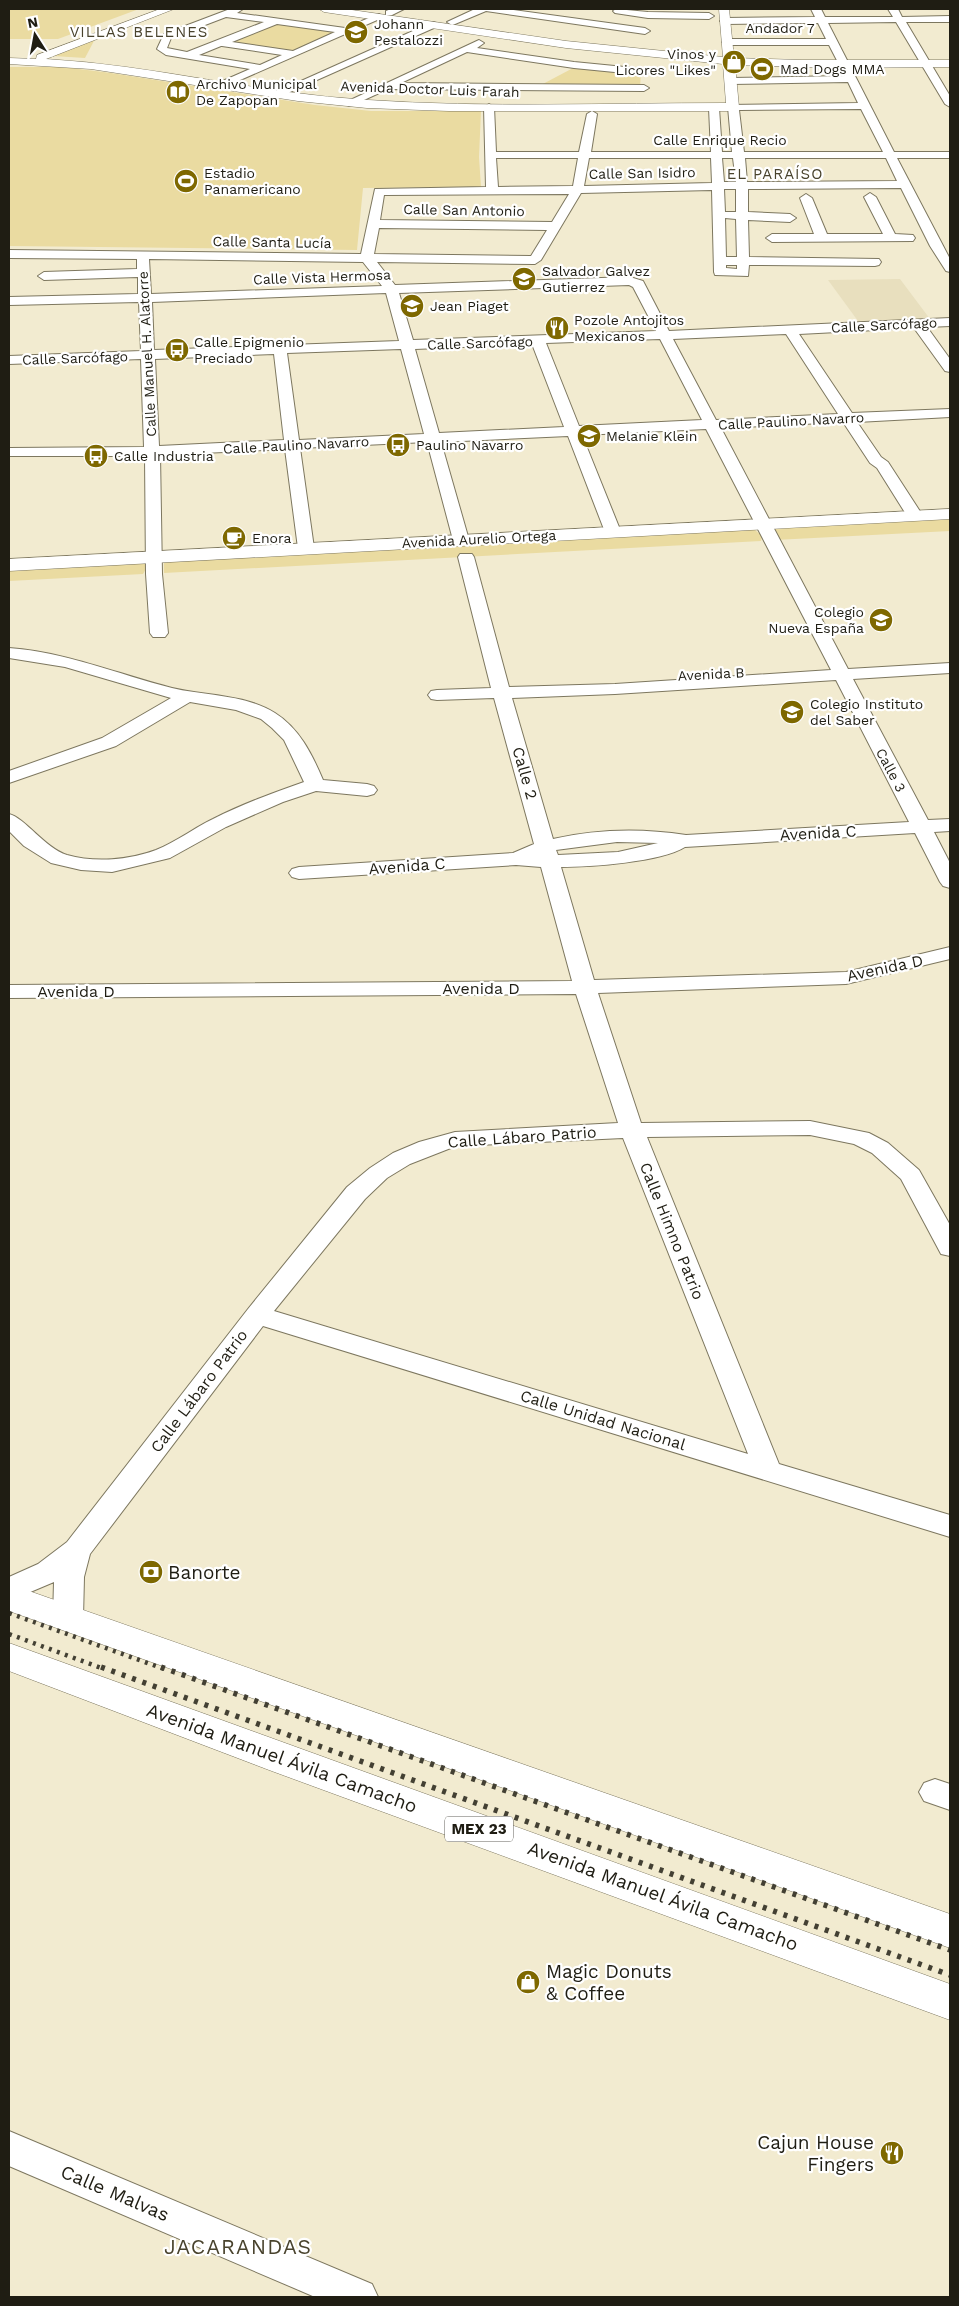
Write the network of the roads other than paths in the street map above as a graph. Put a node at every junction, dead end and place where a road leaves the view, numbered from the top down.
1 (143, 9) edge
2 (170, 9) edge
3 (238, 9) edge
4 (324, 9) edge
5 (359, 9) edge
6 (468, 9) edge
7 (482, 9) edge
8 (489, 9) edge
9 (550, 9) edge
10 (893, 9) edge
11 (609, 10) dead end
12 (648, 12) edge
13 (389, 13) edge
14 (818, 13) edge
15 (226, 14) junction
16 (536, 16) junction
17 (709, 17) edge
18 (899, 19) junction
19 (950, 19) edge
20 (276, 21) junction
21 (443, 23) junction
22 (726, 23) edge
23 (346, 31) junction
24 (645, 31) junction
25 (827, 31) junction
26 (109, 32) junction
27 (498, 34) junction
28 (222, 42) junction
29 (833, 42) junction
30 (304, 49) junction
31 (465, 49) junction
32 (645, 51) junction
33 (322, 52) dead end
34 (294, 54) junction
35 (341, 55) dead end
36 (96, 56) junction
37 (188, 56) junction
38 (521, 57) junction
39 (359, 58) junction
40 (729, 59) junction
41 (374, 60) junction
42 (11, 61) edge
43 (28, 61) junction
44 (925, 62) junction
45 (950, 62) edge
46 (843, 63) junction
47 (406, 65) dead end
48 (504, 65) dead end
49 (574, 65) junction
50 (261, 68) junction
51 (425, 68) junction
52 (645, 72) junction
53 (487, 74) dead end
54 (852, 80) junction
55 (731, 81) junction
56 (222, 85) junction
57 (387, 86) junction
58 (462, 86) junction
59 (530, 87) junction
60 (644, 88) junction
61 (282, 95) junction
62 (755, 98) dead end
63 (733, 102) junction
64 (349, 103) junction
65 (713, 104) junction
66 (950, 104) edge
67 (865, 106) junction
68 (489, 107) junction
69 (644, 108) junction
70 (592, 114) dead end
71 (491, 155) junction
72 (586, 155) junction
73 (715, 155) junction
74 (739, 155) junction
75 (890, 155) junction
76 (950, 155) edge
77 (904, 184) junction
78 (718, 186) junction
79 (742, 186) junction
80 (578, 189) junction
81 (492, 192) junction
82 (886, 197) dead end
83 (798, 205) junction
84 (719, 213) junction
85 (742, 214) junction
86 (373, 224) junction
87 (555, 226) junction
88 (772, 238) dead end
89 (793, 238) junction
90 (822, 238) junction
91 (890, 238) junction
92 (908, 238) dead end
93 (9, 254) edge
94 (143, 256) junction
95 (367, 258) junction
96 (875, 262) dead end
97 (742, 268) junction
98 (950, 268) edge
99 (144, 274) junction
100 (44, 276) dead end
101 (635, 282) joint
102 (392, 290) junction
103 (145, 298) junction
104 (9, 301) edge
105 (950, 322) edge
106 (917, 323) junction
107 (790, 330) junction
108 (664, 335) junction
109 (538, 341) junction
110 (408, 346) junction
111 (280, 351) junction
112 (147, 356) junction
113 (9, 360) edge
114 (950, 368) edge
115 (950, 413) edge
116 (848, 418) junction
117 (712, 425) junction
118 (574, 431) junction
119 (434, 438) junction
120 (294, 445) junction
121 (9, 452) edge
122 (152, 452) junction
123 (950, 514) edge
124 (915, 516) junction
125 (763, 524) junction
126 (613, 532) junction
127 (950, 532) edge
128 (772, 541) junction
129 (306, 548) junction
130 (463, 549) junction
131 (9, 565) edge
132 (153, 565) junction
133 (9, 582) edge
134 (159, 633) dead end
135 (9, 653) edge
136 (950, 659) edge
137 (950, 668) edge
138 (840, 672) junction
139 (500, 689) junction
140 (437, 695) dead end
141 (188, 696) junction
142 (9, 778) edge
143 (315, 785) junction
144 (367, 790) dead end
145 (9, 820) edge
146 (950, 825) edge
147 (921, 827) junction
148 (549, 854) junction
149 (299, 873) dead end
150 (950, 882) edge
151 (950, 953) edge
152 (585, 987) junction
153 (9, 991) edge
154 (632, 1130) junction
155 (950, 1248) edge
156 (257, 1316) junction
157 (768, 1470) junction
158 (950, 1526) edge
159 (77, 1550) junction
160 (9, 1590) edge
161 (9, 1597) edge
162 (68, 1618) junction
163 (9, 1657) edge
164 (950, 1930) edge
165 (950, 2002) edge
166 (9, 2148) edge
167 (359, 2297) edge

1 - 42 street
2 - 26 street
3 - 15 street
4 - 13 street
5 - 13 street
6 - 21 street
7 - 21 street
8 - 16 street
9 - 16 street
10 - 18 street
11 - 12 street
12 - 17 street
12 - 24 street
13 - 21 street
13 - 23 street
14 - 18 street
14 - 22 street
14 - 25 street
15 - 20 street
15 - 37 street
16 - 24 street
18 - 19 street
18 - 44 street
20 - 23 street
20 - 28 street
21 - 27 street
21 - 32 street
21 - 39 street
21 - 41 street
22 - 25 street
22 - 29 street, Andador 7
22 - 40 street
23 - 30 street
24 - 32 street
25 - 29 street
26 - 36 street
26 - 43 street
27 - 31 street
27 - 32 street
28 - 34 street
28 - 37 street
29 - 46 street
30 - 33 street
30 - 34 street
31 - 38 street
31 - 51 street
32 - 40 street
32 - 52 street
34 - 50 street
35 - 39 street
36 - 43 street, Avenida Doctor Luis Farah
36 - 56 street, Avenida Doctor Luis Farah
37 - 50 street
38 - 48 street
38 - 49 street
39 - 41 street
39 - 61 street
40 - 46 street
40 - 55 street
41 - 61 street
42 - 43 street, Avenida Doctor Luis Farah
44 - 45 street
44 - 46 street
44 - 66 street
46 - 54 street
47 - 51 street
49 - 52 street
49 - 59 street
50 - 56 street
51 - 57 street
52 - 60 street
53 - 58 street
54 - 55 street
54 - 67 street
55 - 63 street
56 - 61 street, Avenida Doctor Luis Farah
57 - 58 street
57 - 64 street
58 - 59 street
59 - 60 street
60 - 69 street
61 - 64 street, Avenida Doctor Luis Farah
62 - 63 street
63 - 65 street, Avenida Doctor Luis Farah
63 - 67 street
63 - 74 street
64 - 68 street, Avenida Doctor Luis Farah
65 - 69 street, Avenida Doctor Luis Farah
65 - 73 street
67 - 75 street
68 - 69 street, Avenida Doctor Luis Farah
68 - 71 street
70 - 72 street
71 - 72 street, Calle Enrique Recio
71 - 81 street
72 - 73 street, Calle Enrique Recio
72 - 80 street
73 - 74 street, Calle Enrique Recio
73 - 78 street
74 - 75 street, Calle Enrique Recio
74 - 79 street
75 - 76 street, Calle Enrique Recio
75 - 77 street
77 - 79 street, Calle San Isidro
77 - 98 street
78 - 79 street, Calle San Isidro
78 - 80 street, Calle San Isidro
78 - 84 street
79 - 85 street
80 - 81 street, Calle San Isidro
80 - 87 street
81 - 86 street, Calle San Isidro
82 - 91 street
83 - 85 street
83 - 89 street
83 - 90 street
84 - 85 street
84 - 97 street
85 - 97 street
86 - 87 street, Calle San Antonio
86 - 95 street
87 - 95 street, Calle Santa Lucía
88 - 89 street
89 - 90 street
90 - 91 street
91 - 92 street
93 - 94 street, Calle Santa Lucía
94 - 95 street, Calle Santa Lucía
94 - 99 street, Calle Manuel H. Alatorre
95 - 102 street
96 - 97 street
99 - 100 street
99 - 103 street, Calle Manuel H. Alatorre
101 - 102 street, Calle Vista Hermosa
101 - 108 street, Calle 3
102 - 103 street, Calle Vista Hermosa
102 - 110 street, Calle 2
103 - 104 street, Calle Vista Hermosa
103 - 112 street, Calle Manuel H. Alatorre
105 - 106 street, Calle Sarcófago
106 - 107 street, Calle Sarcófago
106 - 114 street
107 - 108 street, Calle Sarcófago
107 - 116 street
108 - 109 street, Calle Sarcófago
108 - 117 street, Calle 3
109 - 110 street, Calle Sarcófago
109 - 118 street
110 - 111 street, Calle Sarcófago
110 - 119 street, Calle 2
111 - 112 street, Calle Sarcófago
111 - 120 street
112 - 113 street, Calle Sarcófago
112 - 122 street, Calle Manuel H. Alatorre
115 - 116 street, Calle Paulino Navarro
116 - 117 street, Calle Paulino Navarro
116 - 124 street
117 - 118 street, Calle Paulino Navarro
117 - 125 street, Calle 3
118 - 119 street, Calle Paulino Navarro
118 - 126 street
119 - 120 street, Calle Paulino Navarro
119 - 130 street, Calle 2
120 - 122 street, Calle Paulino Navarro
120 - 129 street
121 - 122 street
122 - 132 street, Calle Manuel H. Alatorre
123 - 124 street, Avenida Aurelio Ortega
124 - 125 street, Avenida Aurelio Ortega
125 - 126 street, Avenida Aurelio Ortega
125 - 128 street, Calle 3
126 - 130 street, Avenida Aurelio Ortega
127 - 128 street, Avenida Aurelio Ortega
128 - 130 street, Avenida Aurelio Ortega
128 - 138 street, Calle 3
129 - 130 street, Avenida Aurelio Ortega
129 - 132 street, Avenida Aurelio Ortega
130 - 132 street, Avenida Aurelio Ortega
130 - 139 street, Calle 2
131 - 132 street, Avenida Aurelio Ortega
132 - 133 street, Avenida Aurelio Ortega
132 - 134 street, Calle Manuel H. Alatorre
135 - 141 street
136 - 138 street, Avenida B
137 - 138 street, Avenida B
138 - 139 street, Avenida B
138 - 147 street, Calle 3
139 - 140 street, Avenida B
139 - 148 street, Calle 2
141 - 142 street
141 - 143 street
143 - 144 street
143 - 145 street
146 - 147 street, Avenida C
147 - 148 street, Avenida C
147 - 150 street, Calle 3
148 - 149 street, Avenida C
148 - 152 street, Calle 2
151 - 152 street, Avenida D
152 - 153 street, Avenida D
152 - 154 street, Calle Himno Patrio
154 - 155 street, Calle Lábaro Patrio
154 - 156 street, Calle Lábaro Patrio
154 - 157 street, Calle Himno Patrio
156 - 157 street, Calle Unidad Nacional
156 - 159 street, Calle Lábaro Patrio
157 - 158 street, Calle Unidad Nacional
159 - 160 street, Calle Lábaro Patrio
159 - 162 street, Calle Lábaro Patrio
161 - 162 street
162 - 164 street
163 - 165 street, Avenida Manuel Ávila Camacho / MEX 23
166 - 167 street, Calle Malvas

